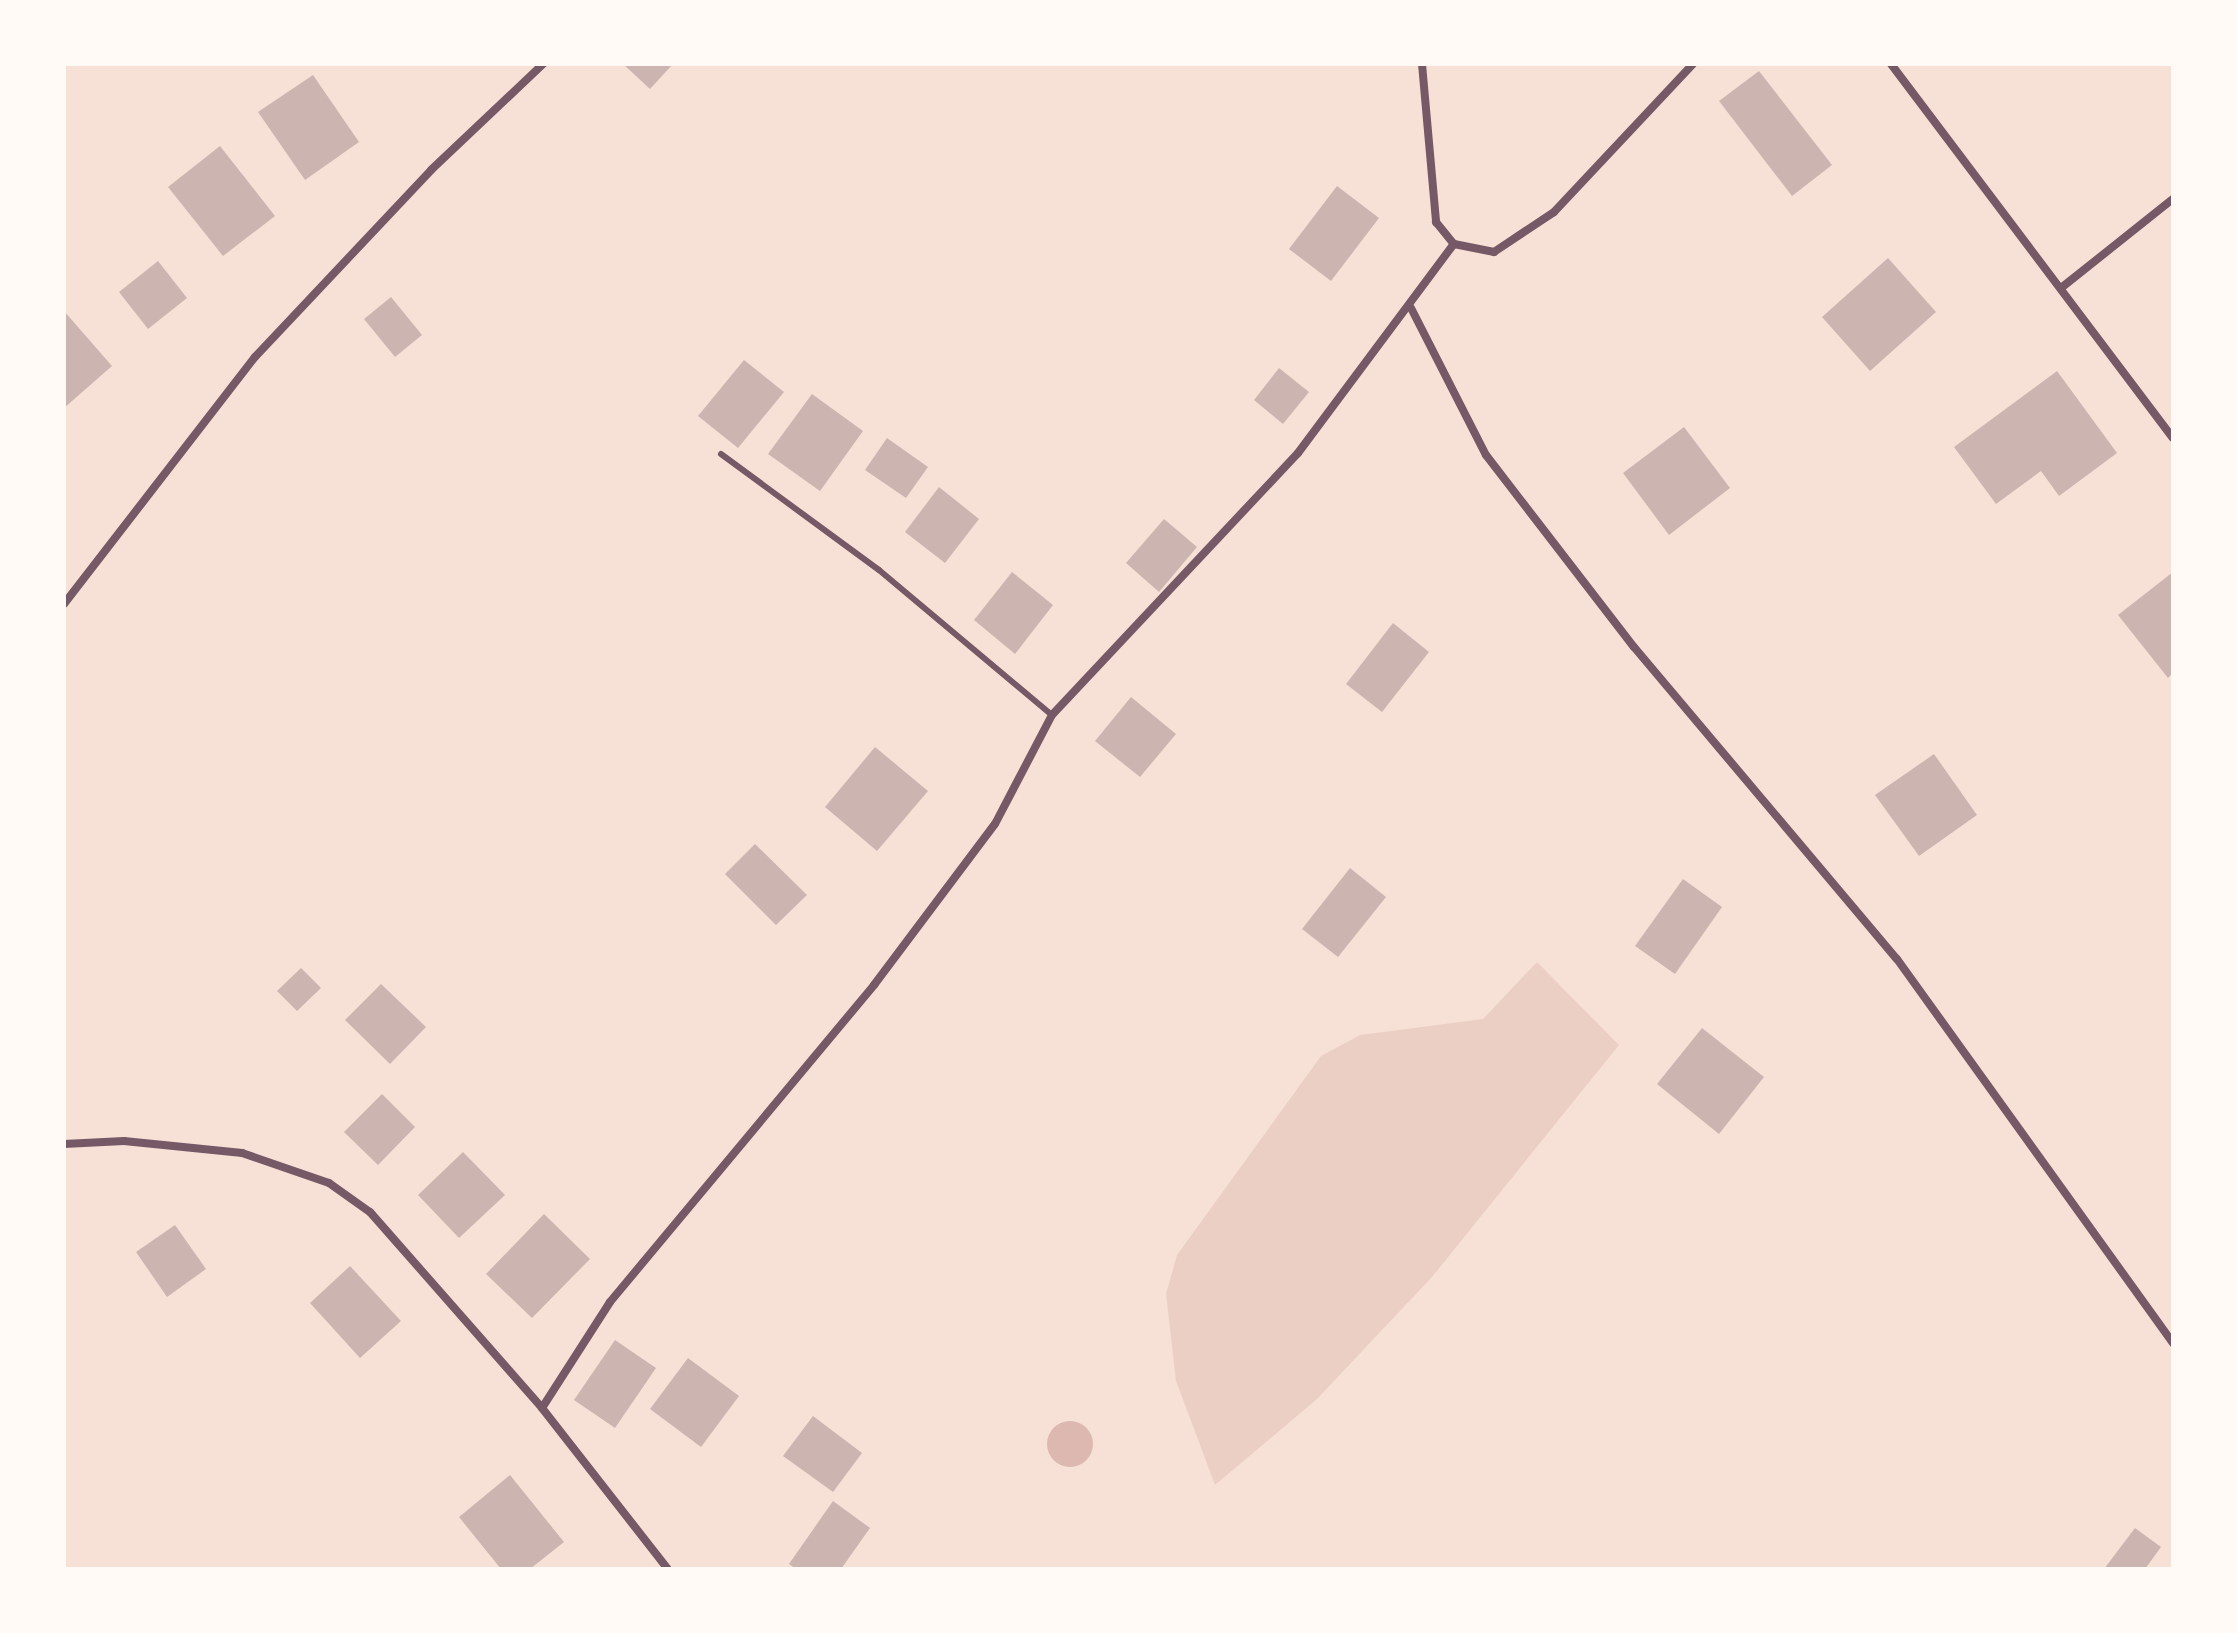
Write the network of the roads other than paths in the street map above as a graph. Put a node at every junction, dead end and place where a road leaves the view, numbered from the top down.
1 (543, 64) edge
2 (1422, 64) edge
3 (1693, 64) edge
4 (1891, 64) edge
5 (2173, 199) edge
6 (1454, 244) junction
7 (2061, 288) junction
8 (1411, 308) junction
9 (2173, 438) edge
10 (721, 454) dead end
11 (64, 604) edge
12 (1052, 715) junction
13 (64, 1144) edge
14 (2173, 1343) edge
15 (542, 1408) junction
16 (668, 1569) edge

1 - 11 street
2 - 6 street
3 - 6 street
4 - 7 street
5 - 7 street
6 - 8 street
7 - 9 street
8 - 12 street
8 - 14 street
10 - 12 lane
12 - 15 street
13 - 15 street
15 - 16 street

